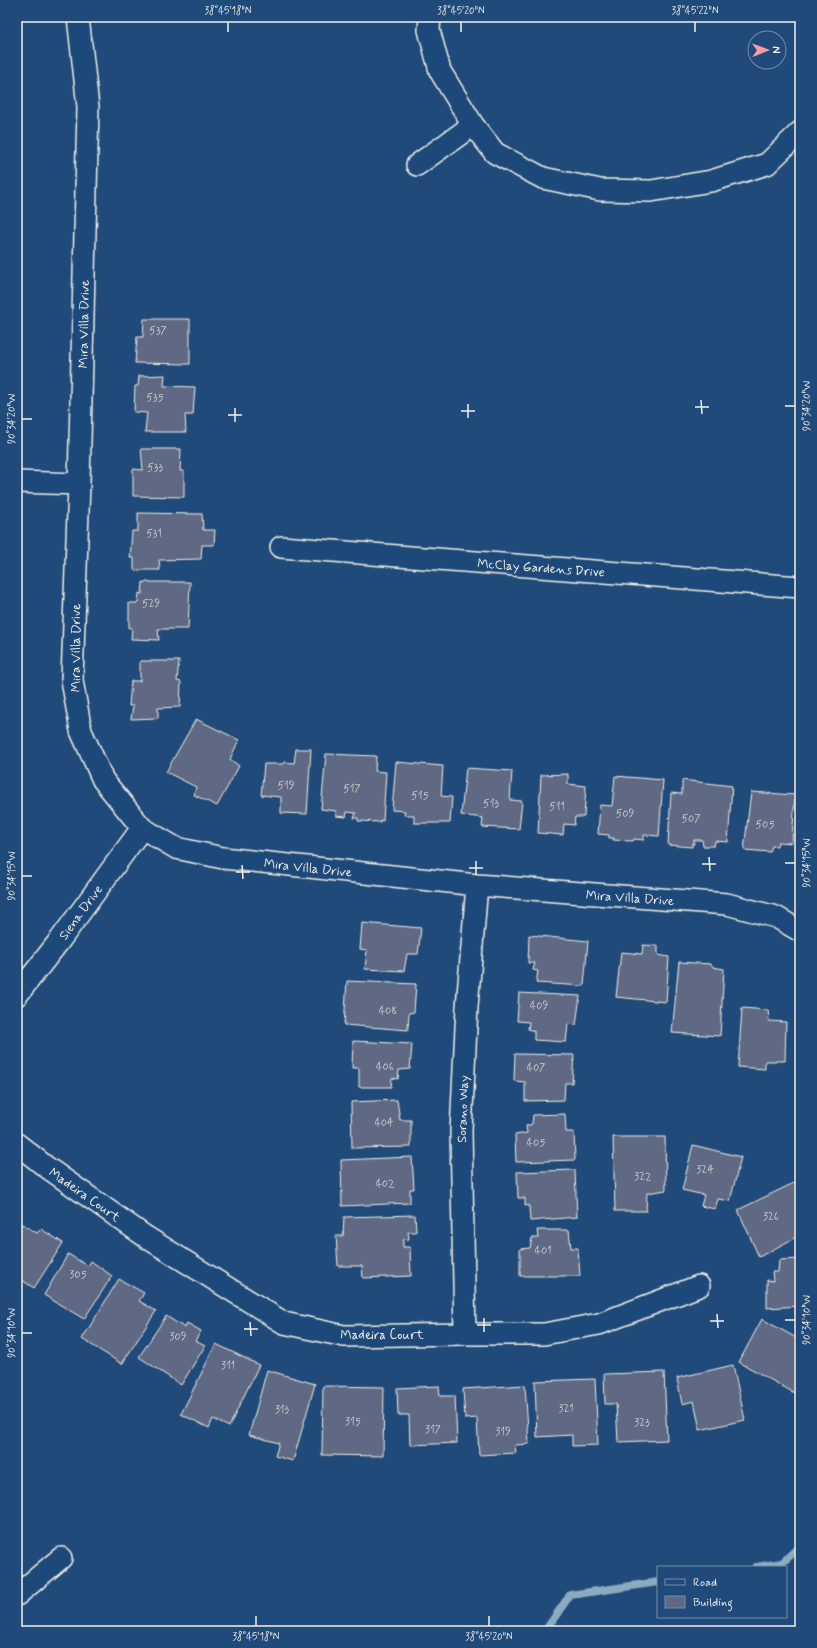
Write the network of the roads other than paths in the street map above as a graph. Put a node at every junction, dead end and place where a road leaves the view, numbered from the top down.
1 (78, 17) edge
2 (430, 17) edge
3 (472, 125) junction
4 (800, 132) edge
5 (417, 165) dead end
6 (17, 482) edge
7 (80, 484) junction
8 (281, 547) dead end
9 (800, 588) edge
10 (142, 828) junction
11 (477, 885) junction
12 (800, 931) edge
13 (17, 995) edge
14 (17, 1144) edge
15 (699, 1286) dead end
16 (465, 1334) junction
17 (61, 1558) dead end
18 (17, 1595) edge

1 - 7 street, Mira Villa Drive
2 - 3 street
3 - 4 street
3 - 5 street
6 - 7 street
7 - 10 street, Mira Villa Drive
8 - 9 street, McClay Gardens Drive
10 - 11 street, Mira Villa Drive
10 - 13 street, Siena Drive
11 - 12 street, Mira Villa Drive
11 - 16 street, Sorano Way
14 - 16 street, Madeira Court
15 - 16 street, Madeira Court
17 - 18 street

